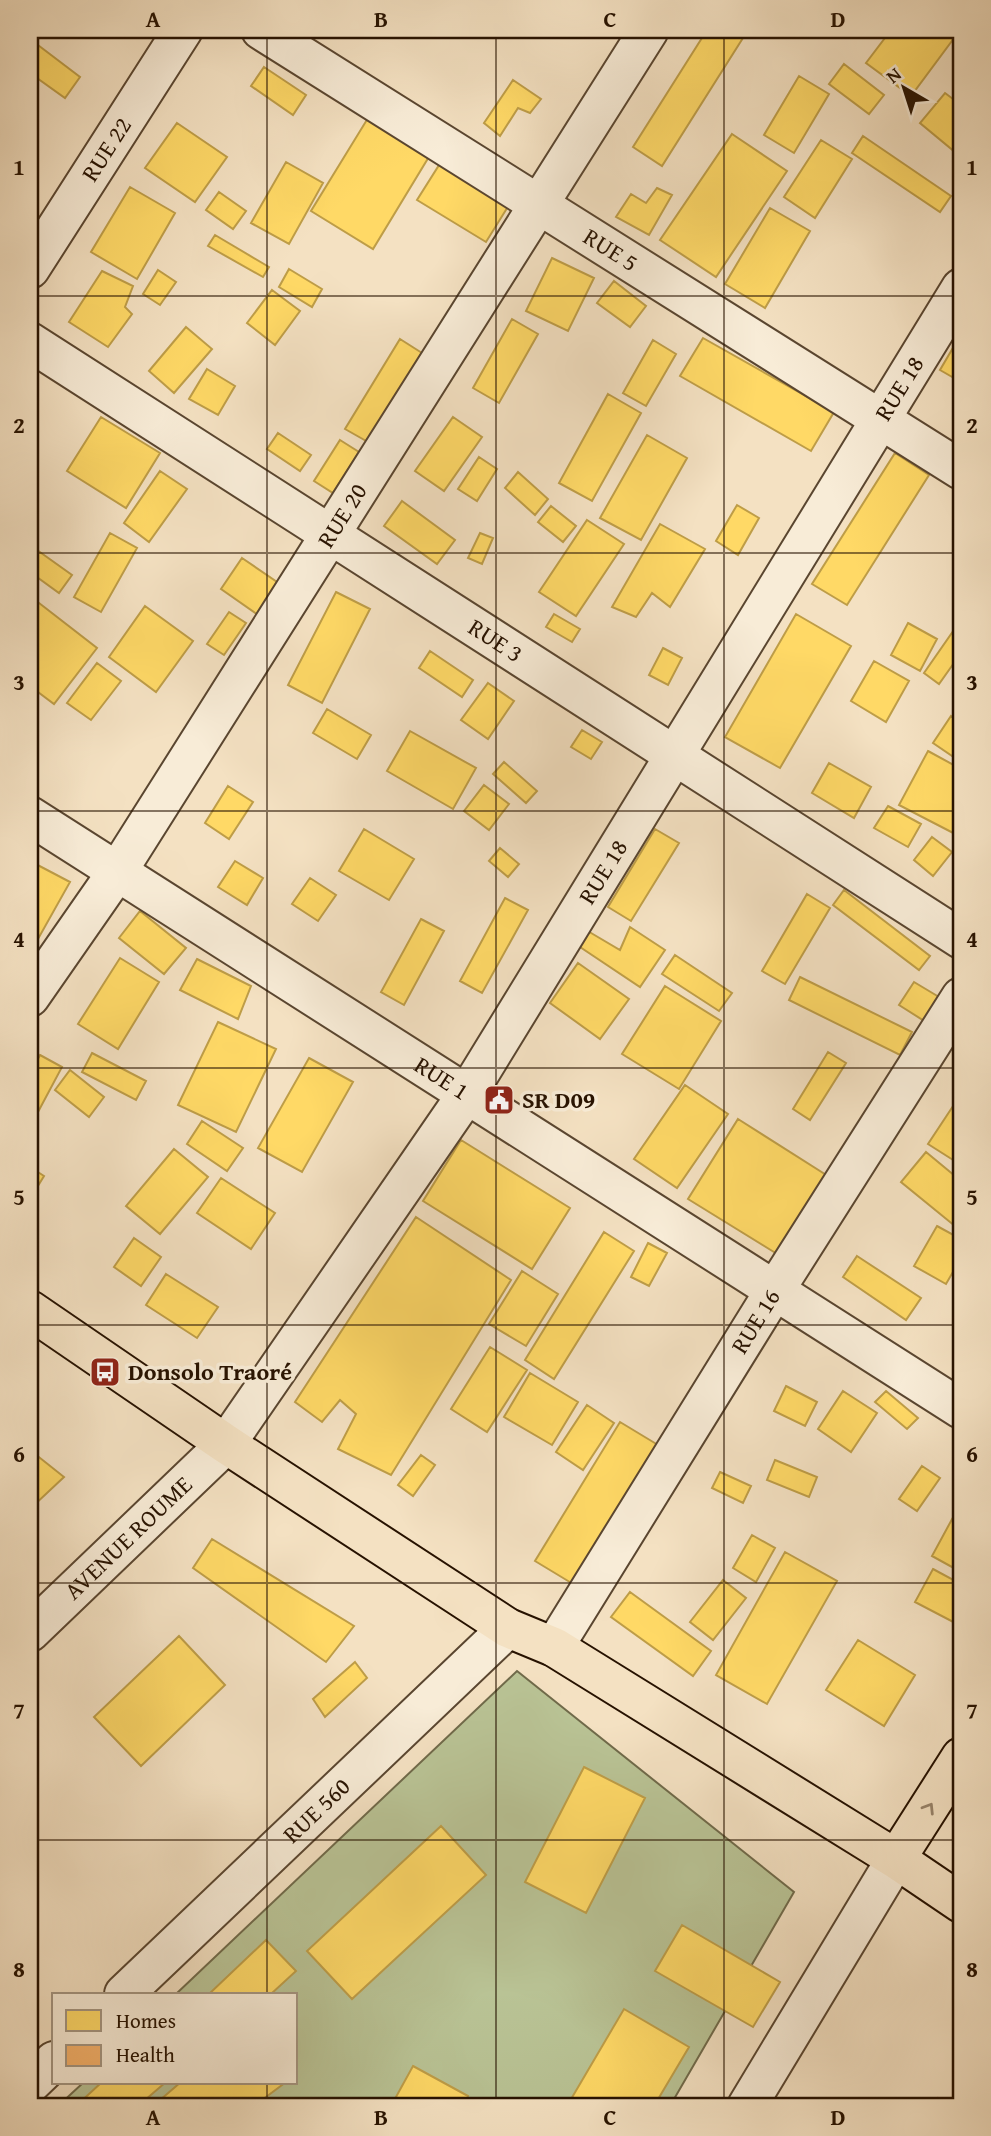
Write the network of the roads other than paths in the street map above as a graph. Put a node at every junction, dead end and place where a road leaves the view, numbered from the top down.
1 (183, 30) edge
2 (261, 30) edge
3 (649, 30) edge
4 (539, 205) junction
5 (30, 269) edge
6 (961, 288) edge
7 (30, 342) edge
8 (881, 420) junction
9 (961, 470) edge
10 (331, 534) junction
11 (676, 756) junction
12 (30, 816) edge
13 (117, 872) junction
14 (961, 939) edge
15 (30, 997) edge
16 (961, 997) edge
17 (467, 1094) junction
18 (775, 1290) junction
19 (30, 1310) edge
20 (961, 1409) edge
21 (226, 1444) junction
22 (508, 1628) junction
23 (30, 1632) edge
24 (554, 1647) junction
25 (961, 1757) edge
26 (896, 1859) junction
27 (961, 1903) edge
28 (125, 1993) edge
29 (52, 2063) edge
30 (30, 2084) edge
31 (747, 2106) edge

1 - 5 street, RUE 22
2 - 4 street, RUE 5
3 - 4 street, RUE 20
4 - 8 street, RUE 5
4 - 10 street, RUE 20
6 - 8 street, RUE 18
7 - 10 street, RUE 3
8 - 9 street, RUE 5
8 - 11 street, RUE 18
10 - 11 street, RUE 3
10 - 13 street, RUE 20
11 - 14 street, RUE 3
11 - 17 street, RUE 18
12 - 13 street, RUE 1
13 - 15 street, RUE 20
13 - 17 street, RUE 1
16 - 18 street, RUE 16
17 - 18 street, RUE 1
17 - 21 street, RUE 18
18 - 20 street, RUE 1
18 - 24 street, RUE 16
19 - 21 main road
21 - 22 main road
21 - 23 street, AVENUE ROUME
22 - 24 main road
22 - 28 street, RUE 560
24 - 26 main road
26 -> 25 main road
26 - 27 main road
26 - 31 street
29 - 30 street

